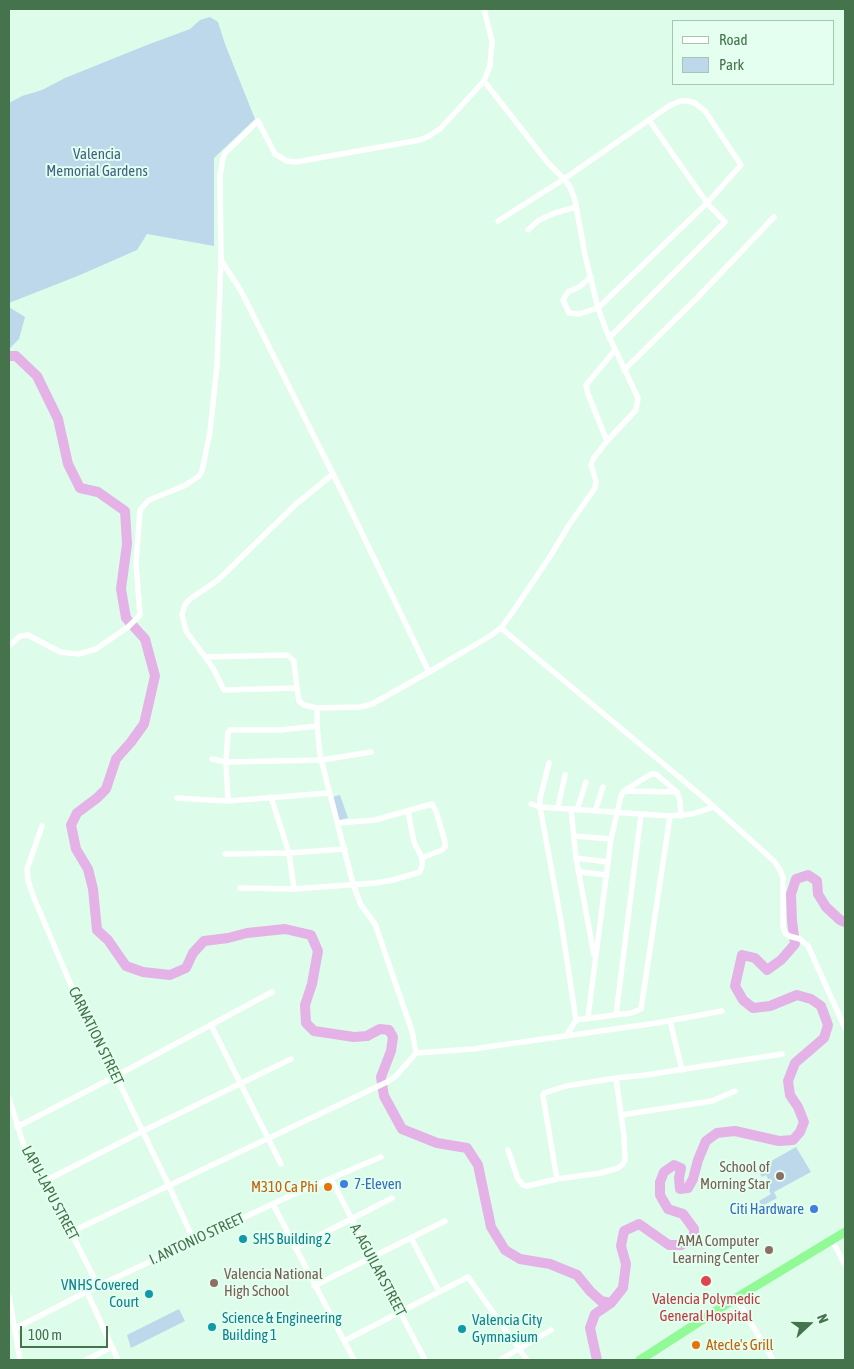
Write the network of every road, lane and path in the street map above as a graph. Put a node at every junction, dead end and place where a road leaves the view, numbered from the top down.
1 (484, 9) edge
2 (484, 82) junction
3 (649, 120) junction
4 (564, 179) junction
5 (707, 203) junction
6 (576, 207) junction
7 (774, 217) dead end
8 (498, 221) dead end
9 (528, 230) dead end
10 (221, 260) junction
11 (591, 277) junction
12 (598, 308) junction
13 (609, 338) junction
14 (615, 350) junction
15 (624, 370) junction
16 (606, 441) junction
17 (333, 474) junction
18 (501, 628) junction
19 (9, 646) edge
20 (205, 657) junction
21 (430, 672) junction
22 (297, 688) junction
23 (316, 708) junction
24 (317, 726) junction
25 (371, 752) dead end
26 (212, 759) dead end
27 (322, 760) junction
28 (226, 762) junction
29 (549, 762) dead end
30 (565, 775) dead end
31 (586, 782) dead end
32 (603, 787) dead end
33 (624, 791) junction
34 (677, 792) junction
35 (329, 793) junction
36 (271, 797) junction
37 (177, 798) dead end
38 (228, 801) junction
39 (531, 804) dead end
40 (540, 806) junction
41 (558, 807) junction
42 (714, 807) junction
43 (574, 809) junction
44 (408, 811) junction
45 (595, 811) junction
46 (617, 812) junction
47 (641, 814) junction
48 (670, 816) junction
49 (681, 816) junction
50 (338, 823) junction
51 (42, 826) dead end
52 (574, 836) junction
53 (611, 839) junction
54 (345, 848) junction
55 (289, 853) junction
56 (225, 854) dead end
57 (422, 858) junction
58 (576, 858) junction
59 (608, 862) junction
60 (580, 872) junction
61 (607, 875) junction
62 (353, 884) junction
63 (240, 888) dead end
64 (294, 889) junction
65 (596, 962) junction
66 (272, 992) dead end
67 (722, 1011) dead end
68 (616, 1015) junction
69 (588, 1018) junction
70 (576, 1020) junction
71 (670, 1021) junction
72 (211, 1025) junction
73 (845, 1028) edge
74 (566, 1036) junction
75 (416, 1053) junction
76 (782, 1054) dead end
77 (291, 1058) dead end
78 (682, 1070) junction
79 (116, 1076) junction
80 (616, 1078) junction
81 (240, 1082) junction
82 (735, 1091) dead end
83 (9, 1098) edge
84 (622, 1115) junction
85 (17, 1127) junction
86 (142, 1131) junction
87 (269, 1140) junction
88 (508, 1150) dead end
89 (381, 1157) dead end
90 (280, 1164) dead end
91 (332, 1179) junction
92 (557, 1179) junction
93 (43, 1182) junction
94 (169, 1186) junction
95 (392, 1198) dead end
96 (273, 1204) junction
97 (351, 1218) junction
98 (444, 1221) dead end
99 (71, 1232) junction
100 (845, 1232) edge
101 (411, 1238) junction
102 (832, 1240) junction
103 (194, 1241) junction
104 (294, 1248) junction
105 (373, 1257) junction
106 (845, 1265) edge
107 (98, 1286) junction
108 (314, 1286) junction
109 (87, 1292) junction
110 (439, 1292) junction
111 (9, 1296) edge
112 (736, 1298) junction
113 (400, 1311) junction
114 (16, 1328) junction
115 (551, 1330) dead end
116 (344, 1340) junction
117 (112, 1347) junction
118 (520, 1348) junction
119 (20, 1360) edge
120 (86, 1360) edge
121 (118, 1360) edge
122 (354, 1360) edge
123 (425, 1360) edge
124 (500, 1360) edge
125 (527, 1360) edge
126 (640, 1360) edge
127 (773, 1360) edge

1 - 2 street
2 - 4 street
2 - 10 street
3 - 4 street
3 - 5 street
3 - 5 street
4 - 6 street
4 - 8 street
5 - 12 street
5 - 13 street
6 - 9 street
6 - 11 street
7 - 15 street
10 - 17 street
10 - 19 street
11 - 12 street
11 - 12 street
12 - 13 street
13 - 14 street
14 - 15 street
14 - 16 street
15 - 16 street
16 - 18 street
17 - 20 street
17 - 21 street
18 - 21 street
18 - 42 street
20 - 22 street
20 - 22 street
21 - 23 street
22 - 23 street
23 - 24 street
24 - 27 street
24 - 28 street
25 - 27 street
26 - 28 street
27 - 28 street
27 - 35 street
28 - 38 street
29 - 40 street
30 - 41 street
31 - 43 street
32 - 45 street
33 - 34 street
33 - 34 street
33 - 46 street
34 - 49 street
35 - 36 street
35 - 50 street
36 - 38 street
36 - 55 street
37 - 38 street
39 - 40 street
40 - 41 street
40 - 70 street
41 - 43 street
42 - 49 street
42 - 73 street
43 - 45 street
43 - 52 street
44 - 50 street
44 - 57 street
44 - 57 street
45 - 46 street
46 - 47 street
46 - 53 street
47 - 48 street
47 - 68 street
48 - 49 street
48 - 68 street
50 - 54 street
51 - 79 street, CARNATION STREET
52 - 53 street
52 - 58 street
53 - 59 street
54 - 55 street
54 - 62 street
55 - 56 street
55 - 64 street
57 - 62 street
58 - 59 street
58 - 60 street
59 - 61 street
60 - 61 street
60 - 65 street
61 - 65 street
62 - 64 street
62 - 75 street
63 - 64 street
65 - 69 street
66 - 72 street
67 - 71 street
68 - 69 street
69 - 70 street
70 - 74 street
71 - 74 street
71 - 78 street
72 - 79 street
72 - 81 street
74 - 75 street
75 - 87 street
76 - 78 street
77 - 81 street
78 - 80 street
79 - 85 street
79 - 86 street, CARNATION STREET
80 - 84 street
80 - 92 street
81 - 86 street
81 - 87 street
82 - 84 street
83 - 85 street, LAPU-LAPU STREET
84 - 92 street
85 - 93 street, LAPU-LAPU STREET
86 - 93 street
86 - 94 street, CARNATION STREET
87 - 90 street
87 - 94 street
88 - 92 street
89 - 91 street, I. ANTONIO STREET
91 - 96 street, I. ANTONIO STREET
91 - 97 street, A. AGUILAR STREET
93 - 99 street, LAPU-LAPU STREET
94 - 99 street
94 - 103 street, CARNATION STREET
95 - 97 street
96 - 103 street, I. ANTONIO STREET
96 - 104 street
97 - 104 street
97 - 105 street, A. AGUILAR STREET
98 - 101 street
99 - 107 street, LAPU-LAPU STREET
100 - 102 highway
101 - 105 street
101 - 110 street
102 - 106 street
102 - 112 highway
103 - 107 street, I. ANTONIO STREET
104 - 108 street
105 - 108 street
105 - 113 street, A. AGUILAR STREET
107 - 109 street, I. ANTONIO STREET
108 - 116 street
109 - 114 street, I. ANTONIO STREET
109 - 117 street
110 - 113 street
110 - 118 street
111 - 114 street
112 - 126 highway
112 - 127 street
113 - 116 street
113 - 123 street, A. AGUILAR STREET
114 - 119 street
115 - 118 street
116 - 122 street
117 - 120 street
117 - 121 street
118 - 124 street
118 - 125 street

